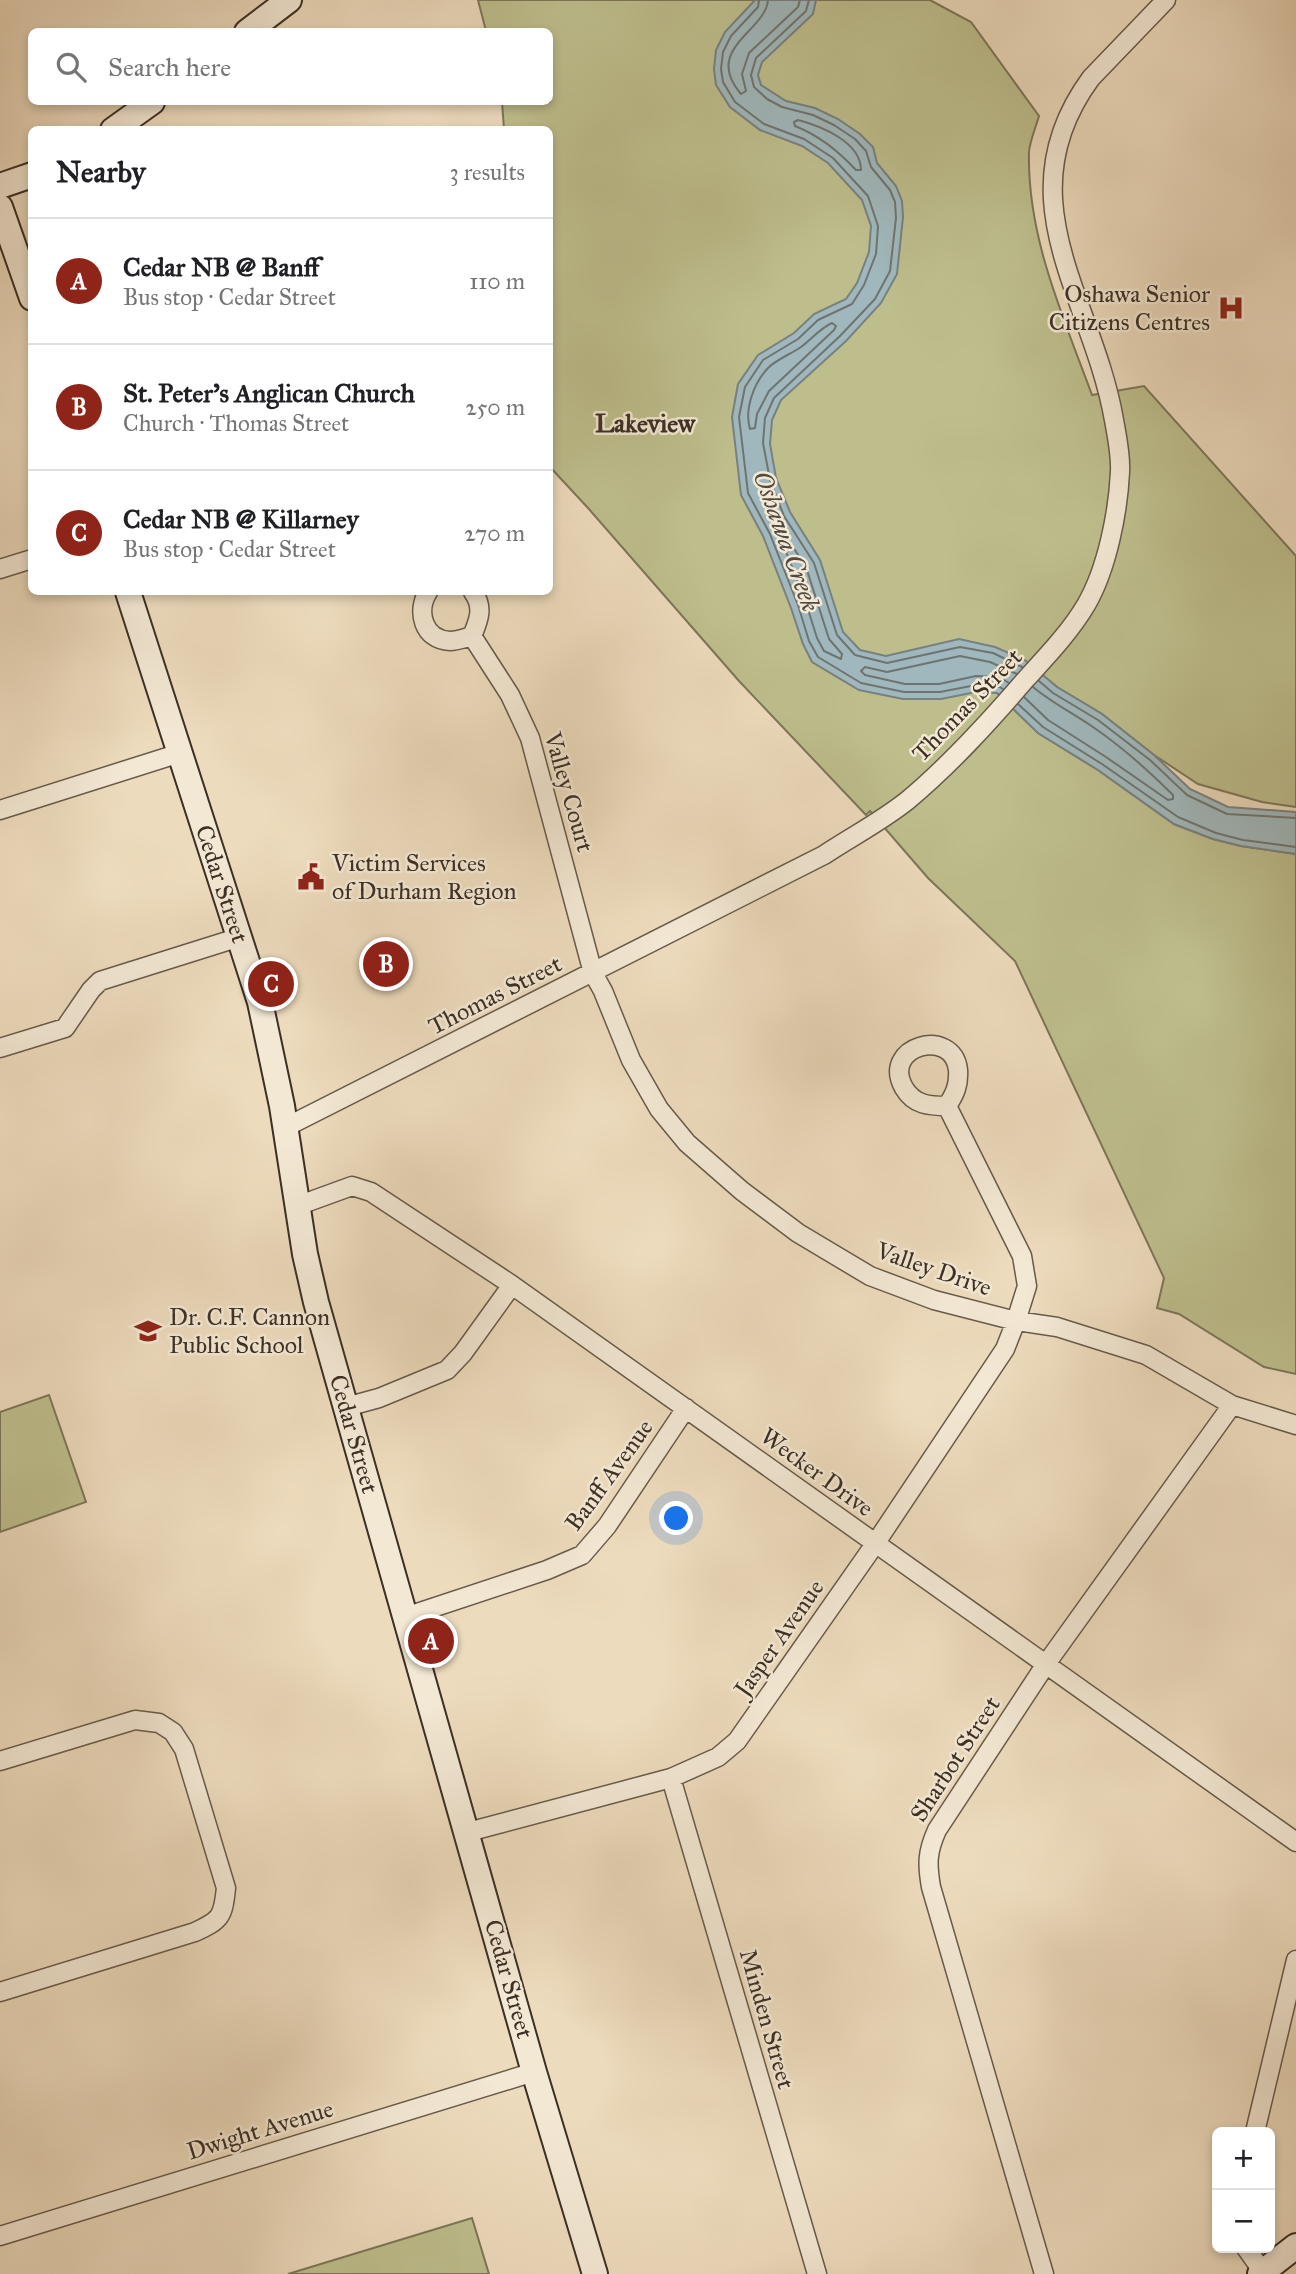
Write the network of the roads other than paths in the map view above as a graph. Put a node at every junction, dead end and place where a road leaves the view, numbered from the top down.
1 (289, 0) edge
2 (1166, 0) edge
3 (252, 28) edge
4 (148, 105) edge
5 (119, 126) edge
6 (28, 176) edge
7 (0, 186) edge
8 (0, 207) edge
9 (28, 287) edge
10 (28, 560) edge
11 (0, 569) edge
12 (129, 595) edge
13 (426, 595) edge
14 (475, 595) edge
15 (472, 636) junction
16 (180, 753) junction
17 (0, 810) edge
18 (240, 937) junction
19 (593, 972) junction
20 (0, 1048) edge
21 (947, 1106) dead end
22 (286, 1127) junction
23 (297, 1206) junction
24 (512, 1285) junction
25 (1016, 1321) junction
26 (1232, 1405) junction
27 (346, 1407) junction
28 (687, 1408) junction
29 (1296, 1425) edge
30 (875, 1544) junction
31 (405, 1617) junction
32 (1046, 1664) junction
33 (0, 1761) edge
34 (671, 1778) junction
35 (468, 1832) junction
36 (1296, 1842) edge
37 (1296, 1960) edge
38 (0, 1992) edge
39 (534, 2072) junction
40 (1256, 2127) edge
41 (0, 2236) edge
42 (1296, 2246) edge
43 (1249, 2253) edge
44 (1261, 2273) edge
45 (595, 2274) edge
46 (817, 2274) edge
47 (1044, 2274) edge

1 - 3 street
2 - 19 street, Thomas Street
4 - 5 street
6 - 7 street
8 - 9 street
10 - 11 street
12 - 16 street, Cedar Street
13 - 15 street
14 - 15 street
15 - 19 street, Valley Court
16 - 17 street
16 - 18 street, Cedar Street
18 - 20 street
18 - 22 street, Cedar Street
19 - 22 street, Thomas Street
19 - 25 street, Valley Drive
21 - 25 street, Jasper Avenue
22 - 23 street, Cedar Street
23 - 24 street, Wecker Drive
23 - 27 street, Cedar Street
24 - 27 street
24 - 28 street, Wecker Drive
25 - 26 street, Valley Drive
25 - 30 street, Jasper Avenue
26 - 29 street, Valley Drive
26 - 32 street, Sharbot Street
27 - 31 street, Cedar Street
28 - 30 street, Wecker Drive
28 - 31 street, Banff Avenue
30 - 32 street, Wecker Drive
30 - 34 street, Jasper Avenue
31 - 35 street, Cedar Street
32 - 36 street, Wecker Drive
32 - 47 street, Sharbot Street
33 - 38 street
34 - 35 street, Jasper Avenue
34 - 46 street, Minden Street
35 - 39 street, Cedar Street
37 - 40 street
39 - 41 street, Dwight Avenue
39 - 45 street, Cedar Street
42 - 44 street
43 - 44 street

